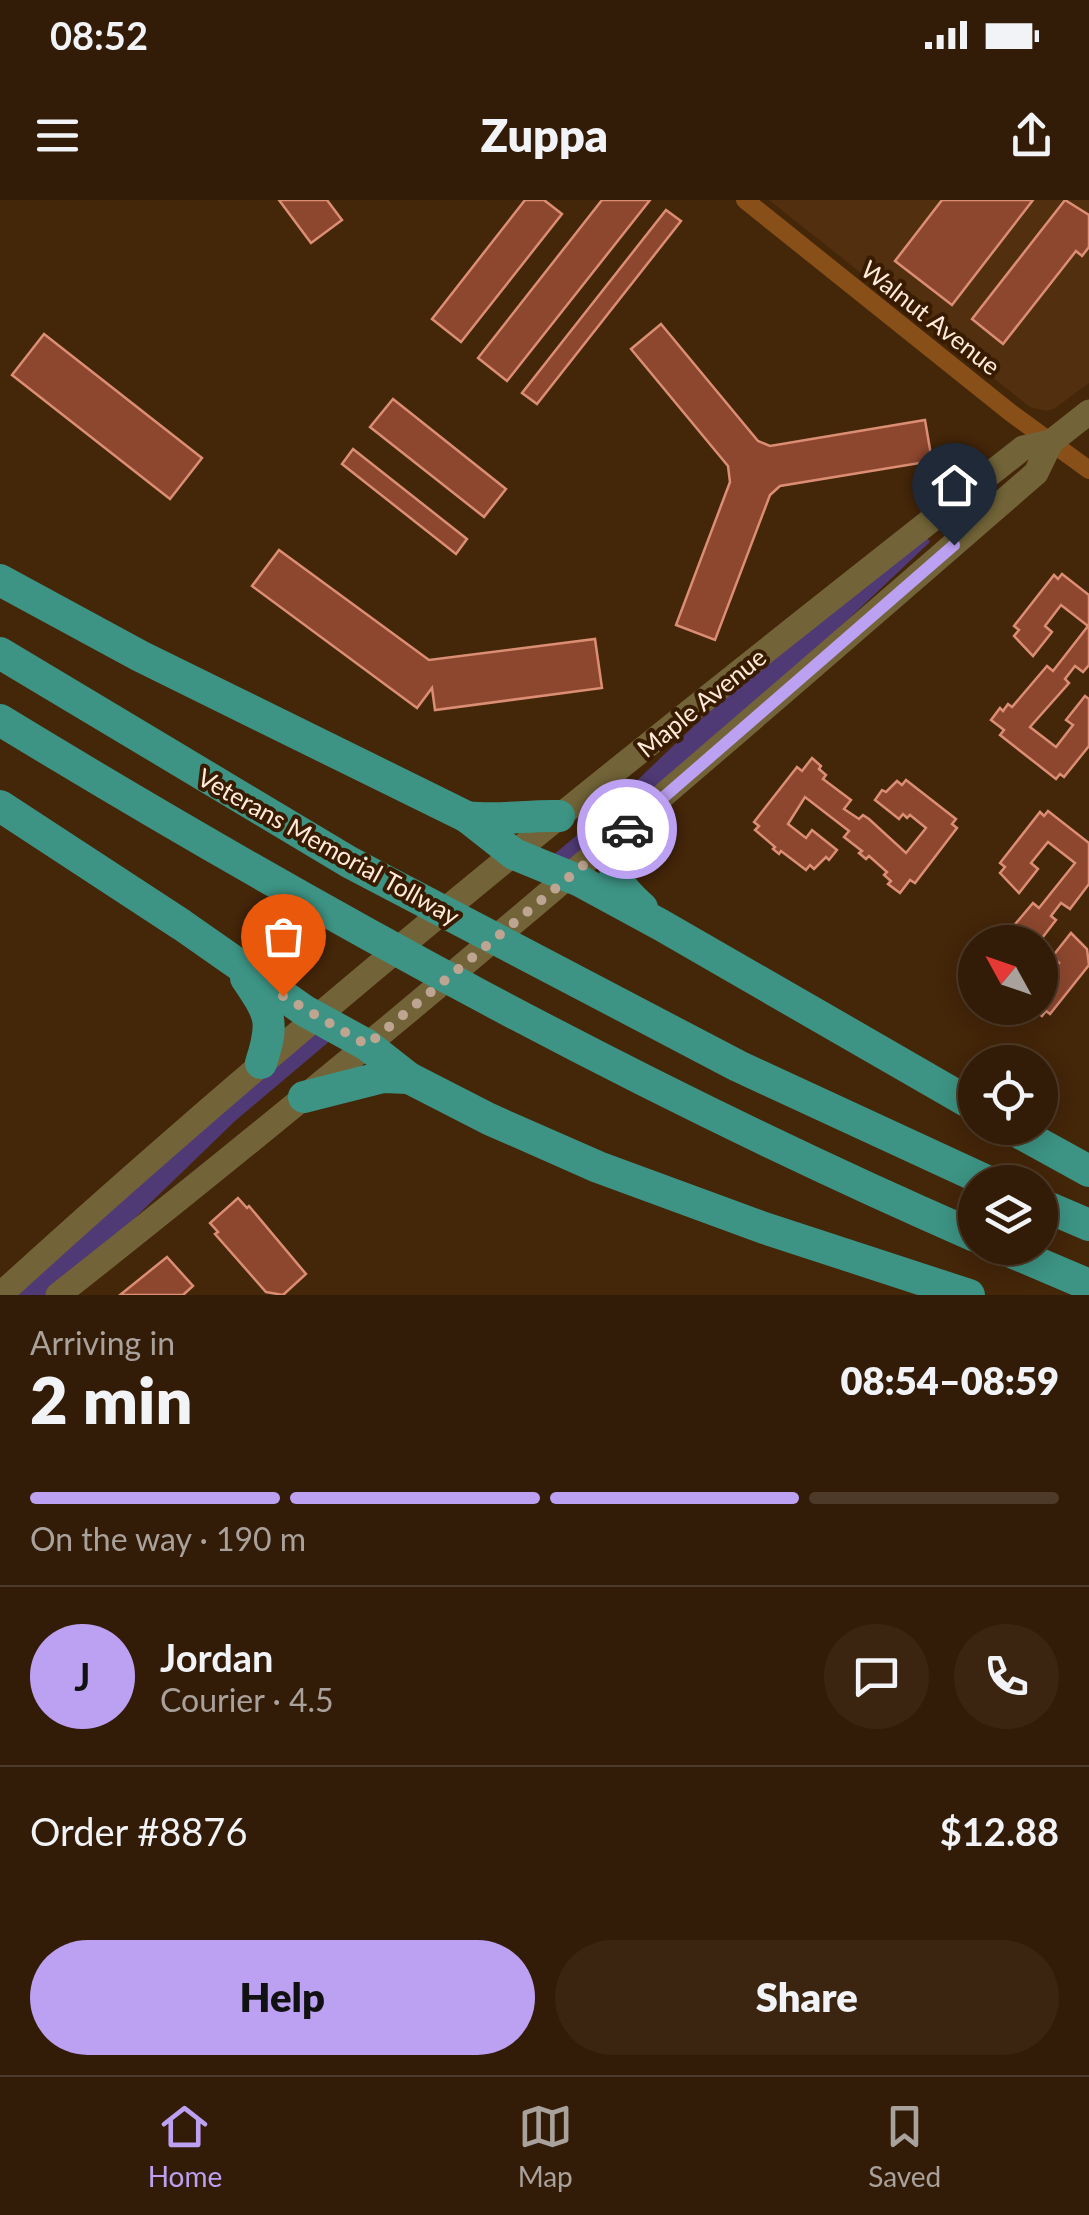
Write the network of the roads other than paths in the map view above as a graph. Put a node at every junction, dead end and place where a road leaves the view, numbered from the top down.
1 (745, 200) edge
2 (1089, 412) edge
3 (1051, 442) junction
4 (1089, 470) edge
5 (0, 580) edge
6 (0, 653) edge
7 (0, 720) edge
8 (0, 806) edge
9 (467, 816) junction
10 (559, 816) junction
11 (620, 834) junction
12 (514, 854) junction
13 (569, 878) junction
14 (660, 925) junction
15 (237, 966) junction
16 (317, 1017) junction
17 (367, 1045) junction
18 (261, 1063) junction
19 (409, 1078) junction
20 (958, 1096) edge
21 (304, 1097) junction
22 (1042, 1145) edge
23 (958, 1168) edge
24 (1089, 1171) edge
25 (1058, 1212) edge
26 (1089, 1225) edge
27 (958, 1229) edge
28 (1042, 1265) edge
29 (1089, 1285) edge
30 (0, 1295) edge
31 (58, 1295) edge
32 (969, 1295) edge

1 - 3 street, Walnut Avenue
2 - 3 main road, Maple Avenue
3 - 4 street, Walnut Avenue
3 - 10 main road, Maple Avenue
3 - 11 main road, Maple Avenue
5 - 9 highway
6 - 23 highway, Veterans Memorial Tollway
7 - 27 highway
8 - 15 highway
9 - 10 highway
9 - 12 highway
10 - 12 main road, Maple Avenue
11 - 13 main road, Maple Avenue
11 - 14 highway
12 - 13 highway
12 - 16 main road, Maple Avenue
13 - 14 highway
13 - 17 main road, Maple Avenue
14 - 20 highway
15 - 16 highway
15 - 18 highway
16 - 17 highway
16 - 18 main road, Maple Avenue
17 - 19 highway
17 - 21 main road, Maple Avenue
18 - 30 main road, Maple Avenue
19 - 21 highway
19 - 32 highway
21 - 31 main road, Maple Avenue
22 - 24 highway
25 - 26 highway
28 - 29 highway

